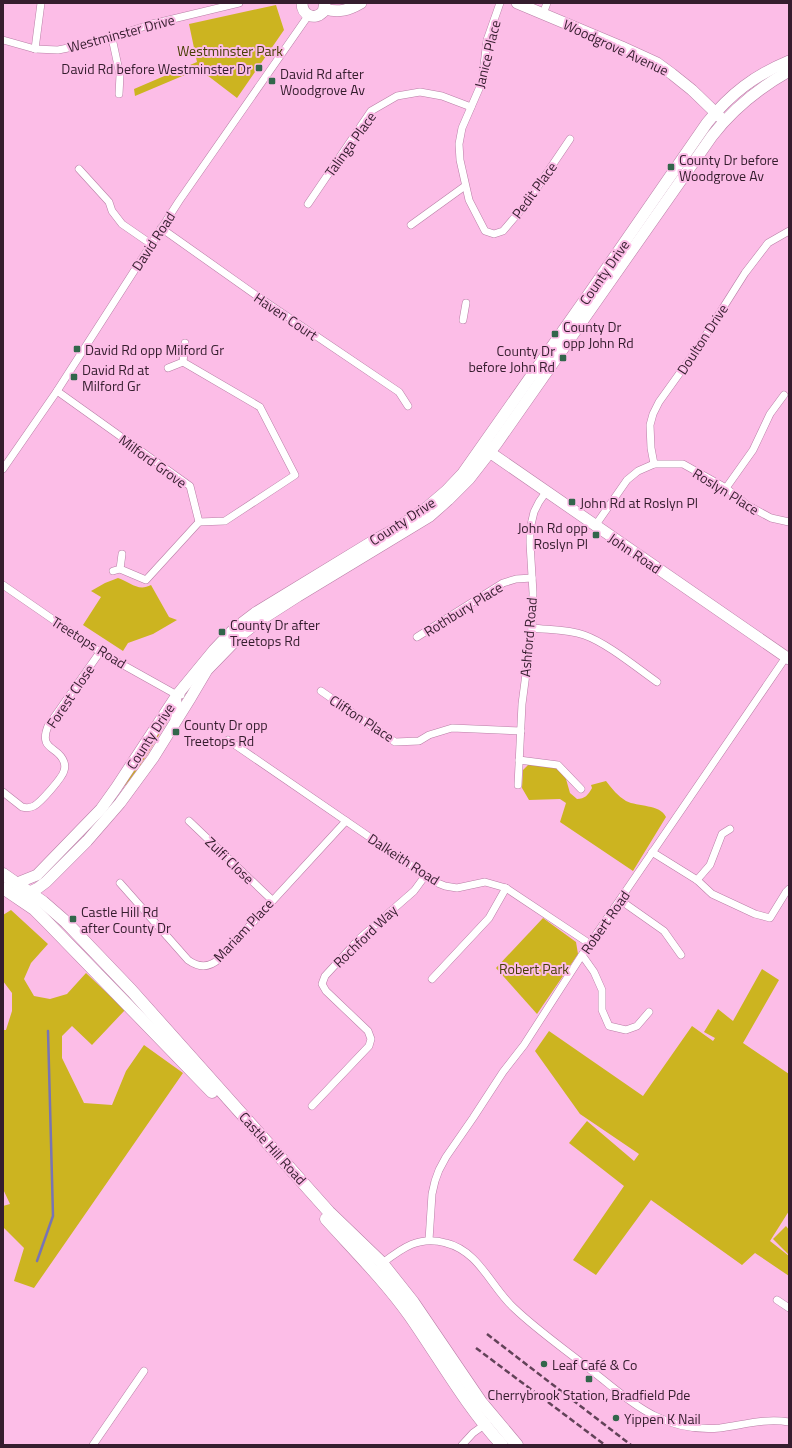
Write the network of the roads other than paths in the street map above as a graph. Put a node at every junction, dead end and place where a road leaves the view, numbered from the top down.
1 (41, 3) edge
2 (239, 3) edge
3 (302, 3) edge
4 (361, 3) edge
5 (500, 3) edge
6 (517, 3) edge
7 (214, 6) edge
8 (325, 6) edge
9 (545, 8) edge
10 (308, 16) junction
11 (112, 38) junction
12 (3, 40) edge
13 (35, 48) junction
14 (789, 61) edge
15 (789, 71) edge
16 (119, 94) dead end
17 (471, 107) junction
18 (715, 113) junction
19 (724, 121) junction
20 (570, 140) dead end
21 (79, 169) dead end
22 (465, 186) junction
23 (308, 204) dead end
24 (411, 225) dead end
25 (161, 228) junction
26 (789, 231) edge
27 (494, 234) joint
28 (151, 244) junction
29 (466, 303) dead end
30 (463, 320) dead end
31 (185, 343) dead end
32 (183, 362) junction
33 (168, 368) dead end
34 (57, 391) junction
35 (784, 395) dead end
36 (408, 406) dead end
37 (486, 450) junction
38 (654, 464) junction
39 (3, 469) edge
40 (726, 488) junction
41 (546, 492) junction
42 (199, 522) junction
43 (789, 522) edge
44 (595, 526) junction
45 (122, 554) dead end
46 (532, 578) junction
47 (3, 585) edge
48 (532, 628) junction
49 (417, 637) dead end
50 (100, 652) junction
51 (788, 658) edge
52 (657, 682) dead end
53 (197, 686) junction
54 (321, 691) dead end
55 (177, 695) junction
56 (172, 726) junction
57 (520, 732) junction
58 (228, 740) dead end
59 (519, 760) junction
60 (518, 785) dead end
61 (581, 789) dead end
62 (3, 792) edge
63 (189, 821) dead end
64 (346, 821) junction
65 (730, 829) dead end
66 (652, 852) junction
67 (3, 874) edge
68 (424, 876) junction
69 (697, 880) junction
70 (17, 883) junction
71 (120, 883) dead end
72 (3, 886) edge
73 (506, 888) junction
74 (789, 888) edge
75 (30, 892) junction
76 (272, 900) junction
77 (620, 900) junction
78 (590, 944) junction
79 (582, 955) junction
80 (681, 955) dead end
81 (432, 979) dead end
82 (649, 1012) dead end
83 (312, 1106) dead end
84 (429, 1240) junction
85 (378, 1266) junction
86 (777, 1300) dead end
87 (789, 1308) edge
88 (144, 1371) dead end
89 (489, 1421) junction
90 (789, 1422) edge
91 (93, 1445) edge
92 (462, 1445) edge
93 (502, 1445) edge
94 (517, 1445) edge

1 - 13 street
2 - 7 street, Westminster Drive
3 - 10 main road
4 - 8 main road
5 - 17 street, Janice Place
6 - 9 main road, Woodgrove Avenue
7 - 11 street, Westminster Drive
8 - 10 main road
9 - 18 main road, Woodgrove Avenue
10 - 25 street, David Road
11 - 13 street, Westminster Drive
11 - 16 street
12 - 13 street, Westminster Drive
14 - 18 main road, County Drive
15 - 19 main road, County Drive
17 - 22 street, Janice Place
17 - 23 street, Talinga Place
18 - 19 main road, Woodgrove Avenue
18 - 37 main road, County Drive
19 - 37 main road, County Drive
20 - 27 street, Pedit Place
21 - 28 street
22 - 24 street
22 - 27 street, Janice Place
25 - 28 street, David Road
25 - 36 street, Haven Court
26 - 38 street, Doulton Drive
28 - 34 street, David Road
29 - 30 street
31 - 32 street
32 - 33 street
32 - 42 street
34 - 39 street, David Road
34 - 42 street, Milford Grove
35 - 40 street
37 - 41 main road, John Road
37 - 53 main road, County Drive
37 - 55 main road, County Drive
38 - 40 street, Roslyn Place
38 - 44 street, Roslyn Place
40 - 43 street, Roslyn Place
41 - 44 main road, John Road
41 - 46 street, Ashford Road
42 - 45 street
44 - 51 main road, John Road
46 - 48 street, Ashford Road
46 - 49 street, Rothbury Place
47 - 50 street, Treetops Road
48 - 52 street
48 - 57 street, Ashford Road
50 - 55 street, Treetops Road
50 - 62 street, Forest Close
51 - 66 street, Robert Road
53 - 55 street
53 - 56 main road, County Drive
54 - 57 street, Clifton Place
55 - 56 street
55 - 70 main road, County Drive
56 - 75 main road, County Drive
57 - 59 street, Ashford Road
58 - 64 street, Dalkeith Road
59 - 60 street, Ashford Road
59 - 61 street
63 - 76 street, Zulfi Close
64 - 68 street, Dalkeith Road
64 - 76 street, Mariam Place
65 - 69 street
66 - 69 street
66 - 77 street, Robert Road
67 - 70 main road, Castle Hill Road
68 - 73 street, Dalkeith Road
68 - 83 street, Rochford Way
69 - 74 street
70 - 72 main road
70 - 75 main road, Castle Hill Road
71 - 76 street, Mariam Place
72 - 75 main road
72 - 85 main road, Castle Hill Road
73 - 78 street, Dalkeith Road
73 - 81 street
75 - 85 main road, Castle Hill Road
77 - 78 street, Robert Road
77 - 80 street
78 - 79 street, Robert Road
79 - 82 street
79 - 84 street, Robert Road
84 - 85 street
84 - 90 street
85 - 89 main road, Castle Hill Road
86 - 87 street
88 - 91 street
89 - 92 street
89 - 93 main road, Castle Hill Road
89 - 94 main road, Castle Hill Road

